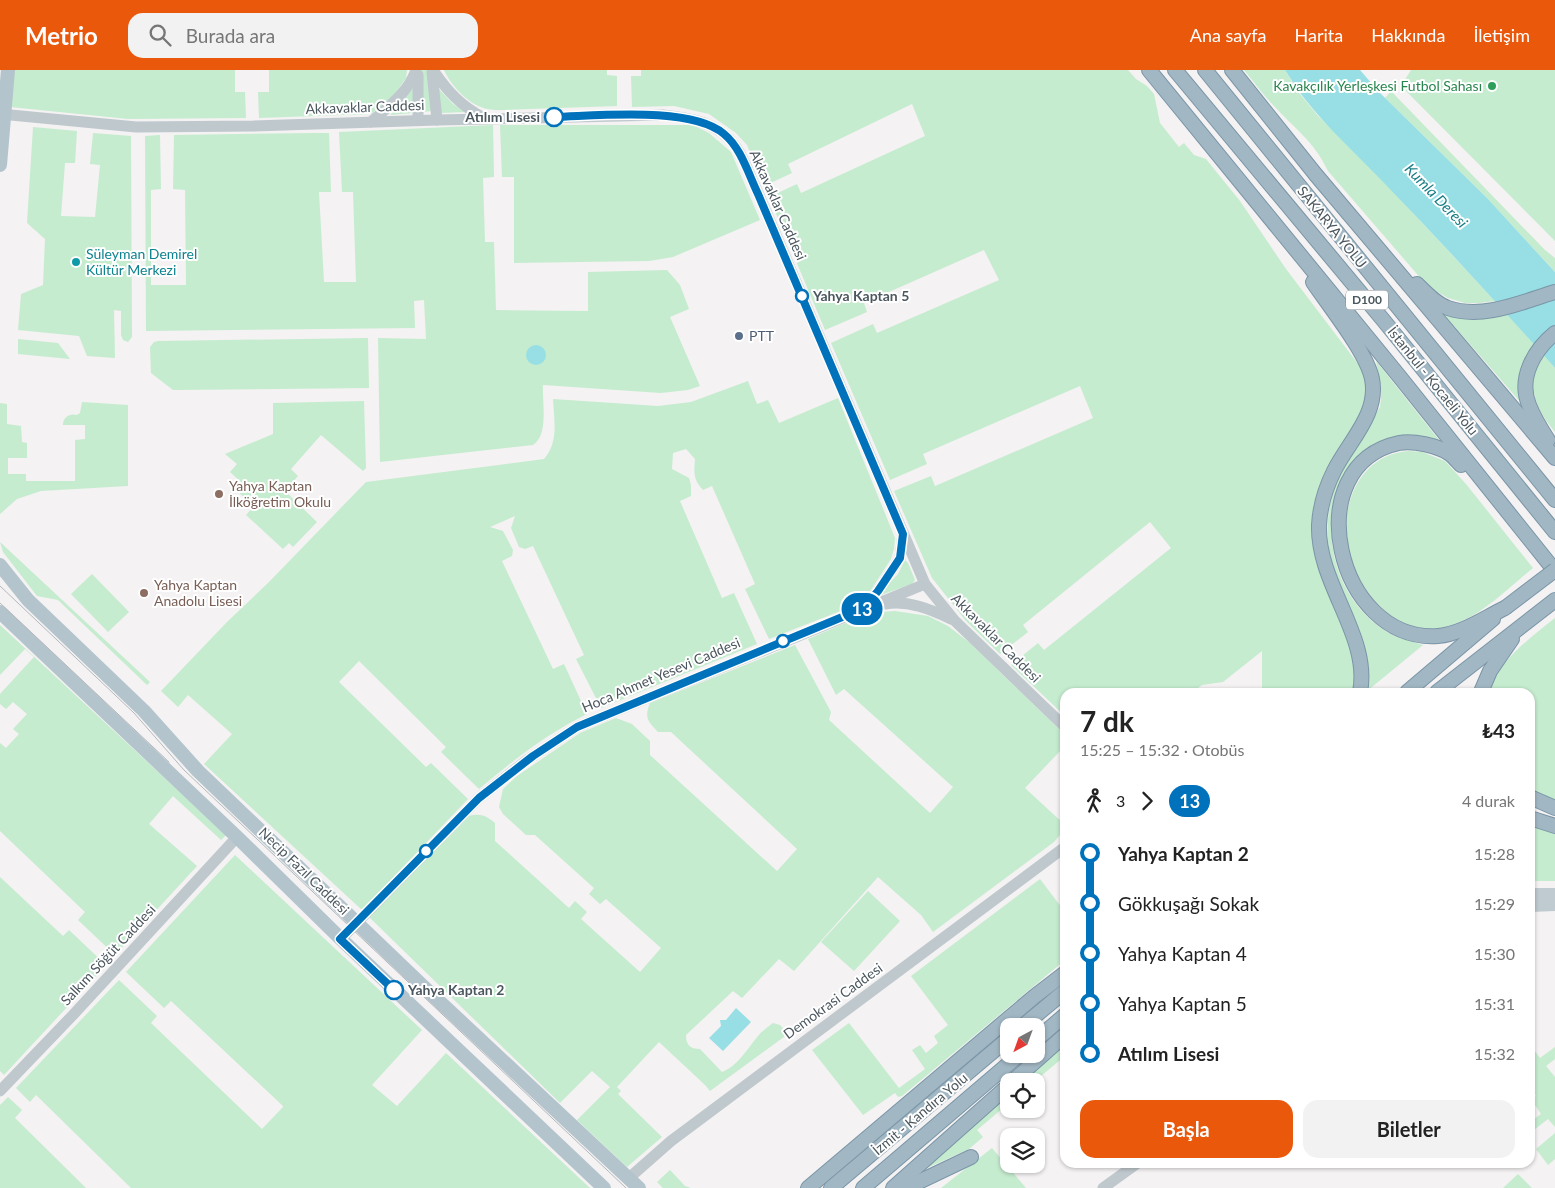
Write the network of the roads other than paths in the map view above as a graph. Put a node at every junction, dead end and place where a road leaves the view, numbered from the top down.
1 (8, 70) edge
2 (417, 70) edge
3 (432, 70) edge
4 (1149, 70) edge
5 (1175, 70) edge
6 (1205, 70) edge
7 (1232, 70) edge
8 (2, 114) edge
9 (485, 118) junction
10 (418, 120) junction
11 (437, 120) junction
12 (371, 122) junction
13 (0, 165) edge
14 (1257, 201) junction
15 (1365, 233) junction
16 (1555, 292) edge
17 (1555, 333) edge
18 (1555, 451) edge
19 (1555, 458) edge
20 (1555, 500) edge
21 (1506, 509) junction
22 (1555, 532) edge
23 (903, 534) junction
24 (0, 565) edge
25 (1555, 570) edge
26 (925, 584) junction
27 (1555, 600) edge
28 (864, 608) junction
29 (1505, 608) junction
30 (0, 612) edge
31 (955, 621) junction
32 (1520, 628) junction
33 (1360, 688) edge
34 (1412, 688) edge
35 (1442, 688) edge
36 (1483, 688) edge
37 (1060, 722) edge
38 (1535, 800) edge
39 (1555, 808) edge
40 (1535, 820) edge
41 (1555, 826) edge
42 (237, 837) junction
43 (1060, 849) edge
44 (1535, 894) edge
45 (1555, 894) edge
46 (1555, 905) edge
47 (1535, 906) edge
48 (357, 922) junction
49 (340, 939) junction
50 (1060, 977) edge
51 (1060, 994) edge
52 (1032, 1018) edge
53 (1060, 1019) edge
54 (1045, 1032) edge
55 (1060, 1039) edge
56 (1000, 1046) edge
57 (1009, 1063) edge
58 (1022, 1073) edge
59 (0, 1092) edge
60 (1000, 1093) edge
61 (971, 1157) dead end
62 (1131, 1168) edge
63 (634, 1183) edge
64 (604, 1188) edge
65 (808, 1188) edge
66 (831, 1188) edge
67 (863, 1188) edge
68 (893, 1188) edge
69 (906, 1188) edge
70 (1103, 1188) edge

1 - 8 main road
2 - 10 street
2 - 12 street
3 - 9 street
3 - 11 street
4 - 14 highway
5 - 22 highway, İstanbul - Kocaeli Yolu / D100
6 - 20 highway, SAKARYA YOLU / D100
7 - 15 highway
8 - 12 street, Akkavaklar Caddesi
8 - 13 main road
9 - 11 street, Akkavaklar Caddesi
9 - 23 street, Akkavaklar Caddesi
10 - 11 street, Akkavaklar Caddesi
10 - 12 street, Akkavaklar Caddesi
14 - 21 highway
14 - 33 highway
15 - 16 highway
15 - 19 highway
17 - 18 highway
21 - 25 highway
21 - 29 highway
23 - 26 street, Akkavaklar Caddesi
23 - 28 street
24 - 48 main road, Necip Fazıl Caddesi
25 - 29 highway, bridge
26 - 28 street
26 - 31 street, Akkavaklar Caddesi
27 - 32 highway
28 - 31 street
28 - 48 street, Hoca Ahmet Yesevi Caddesi
29 - 34 highway
30 - 42 main road, Necip Fazıl Caddesi
31 - 37 street, Akkavaklar Caddesi
32 - 35 highway
32 - 36 highway
38 - 39 highway
40 - 41 highway
42 - 49 main road, Necip Fazıl Caddesi
42 - 59 street, Salkım Söğüt Caddesi
43 - 63 street, Demokrasi Caddesi
44 - 45 main road
46 - 47 main road
48 - 49 street, Hoca Ahmet Yesevi Caddesi
48 - 63 main road, Necip Fazıl Caddesi
49 - 64 main road, Necip Fazıl Caddesi
50 - 65 highway
51 - 52 highway
53 - 54 highway
55 - 58 highway
56 - 66 highway, İzmit - Kandıra Yolu
57 - 67 highway, İzmit - Kandıra Yolu
60 - 68 highway
61 - 69 highway
62 - 70 street

